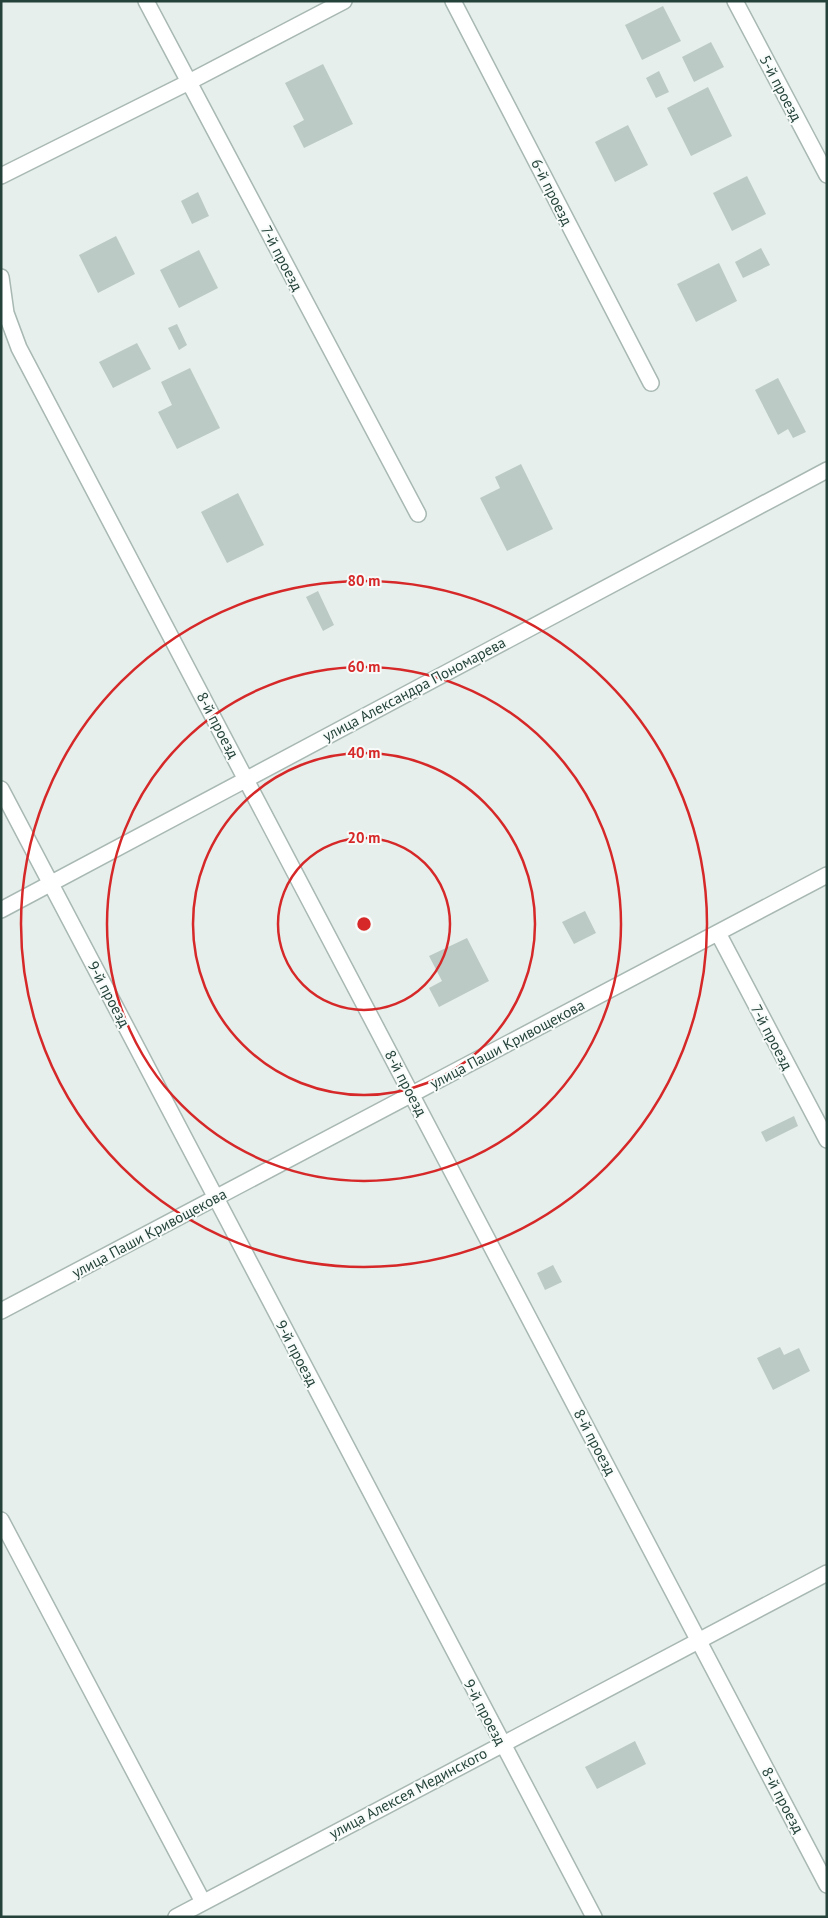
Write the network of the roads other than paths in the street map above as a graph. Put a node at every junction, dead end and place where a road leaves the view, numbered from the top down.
1 (146, 1) edge
2 (344, 1) edge
3 (453, 1) edge
4 (734, 1) edge
5 (189, 82) junction
6 (827, 175) edge
7 (1, 176) edge
8 (1, 277) edge
9 (651, 383) dead end
10 (827, 470) edge
11 (418, 514) dead end
12 (246, 778) junction
13 (1, 788) edge
14 (827, 875) edge
15 (51, 883) junction
16 (1, 910) edge
17 (718, 934) junction
18 (412, 1094) junction
19 (827, 1140) edge
20 (216, 1198) junction
21 (1, 1311) edge
22 (1, 1520) edge
23 (827, 1573) edge
24 (699, 1640) junction
25 (502, 1744) junction
26 (827, 1885) edge
27 (203, 1902) junction
28 (176, 1917) edge
29 (594, 1917) edge

1 - 5 street, 7-й проезд
2 - 5 street
3 - 9 street, 6-й проезд
4 - 6 street, 5-й проезд
5 - 7 street
5 - 11 street, 7-й проезд
8 - 12 street, 8-й проезд
10 - 12 street, улица Александра Пономарева
12 - 15 street, улица Александра Пономарева
12 - 18 street, 8-й проезд
13 - 15 street, 9-й проезд
14 - 17 street, улица Паши Кривощекова
15 - 16 street, улица Александра Пономарева
15 - 20 street, 9-й проезд
17 - 18 street, улица Паши Кривощекова
17 - 19 street, 7-й проезд
18 - 20 street, улица Паши Кривощекова
18 - 24 street, 8-й проезд
20 - 21 street, улица Паши Кривощекова
20 - 25 street, 9-й проезд
22 - 27 street
23 - 24 street, улица Алексея Мединского
24 - 25 street, улица Алексея Мединского
24 - 26 street, 8-й проезд
25 - 27 street, улица Алексея Мединского
25 - 29 street, 9-й проезд
27 - 28 street, улица Алексея Мединского

